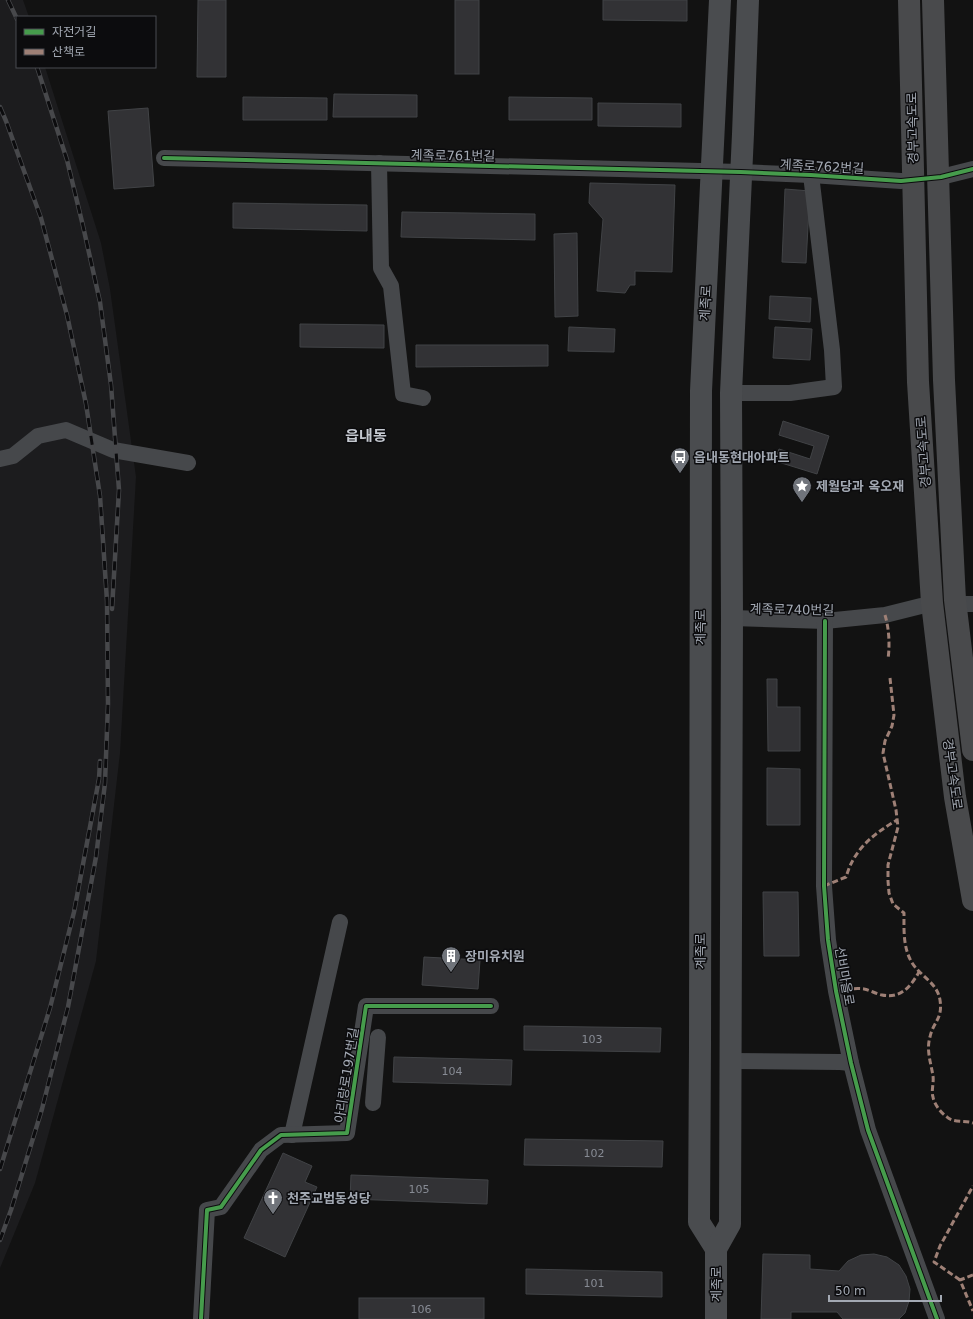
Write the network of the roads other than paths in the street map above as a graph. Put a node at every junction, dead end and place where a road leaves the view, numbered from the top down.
1 (720, 0) edge
2 (748, 0) edge
3 (908, 0) edge
4 (933, 0) edge
5 (164, 158) dead end
6 (379, 163) junction
7 (973, 169) edge
8 (711, 171) junction
9 (741, 172) junction
10 (810, 175) junction
11 (941, 177) dead end
12 (900, 181) dead end
13 (731, 393) junction
14 (423, 398) dead end
15 (0, 459) edge
16 (188, 463) dead end
17 (921, 606) dead end
18 (732, 618) junction
19 (825, 621) junction
20 (973, 750) edge
21 (973, 900) edge
22 (340, 922) dead end
23 (492, 1006) dead end
24 (378, 1037) dead end
25 (731, 1061) junction
26 (851, 1063) junction
27 (373, 1103) dead end
28 (292, 1135) junction
29 (716, 1249) junction
30 (202, 1319) edge
31 (716, 1319) edge
32 (937, 1319) edge

1 - 8 main road, 계족로
2 - 9 main road, 계족로
3 - 21 highway, 경부고속도로
4 - 20 highway, 경부고속도로
5 - 6 street, 계족로761번길
6 - 8 street, 계족로761번길
6 - 14 street
7 - 11 street
8 - 9 street, 계족로761번길
8 - 29 main road, 계족로
9 - 10 street, 계족로762번길
9 - 13 main road, 계족로
10 - 12 street, 계족로762번길
10 - 13 street
13 - 18 main road, 계족로
15 - 16 street
17 - 19 street, 계족로740번길
18 - 19 street, 계족로740번길
18 - 25 main road, 계족로
19 - 26 street, 선비마을로
22 - 28 street
23 - 28 street, 아리랑로197번길
24 - 27 street
25 - 26 street
25 - 29 main road, 계족로
26 - 32 street, 선비마을로
28 - 30 street, 아리랑로197번길
29 - 31 main road, 계족로

